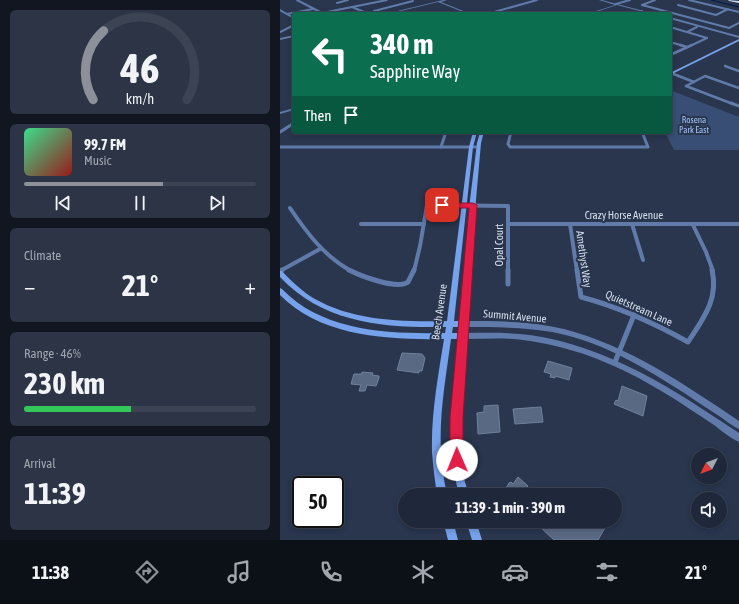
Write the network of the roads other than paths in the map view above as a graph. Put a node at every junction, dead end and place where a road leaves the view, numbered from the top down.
1 (297, 0) edge
2 (348, 0) edge
3 (382, 0) edge
4 (387, 0) edge
5 (434, 0) edge
6 (446, 0) edge
7 (537, 0) edge
8 (600, 0) edge
9 (630, 0) edge
10 (655, 0) edge
11 (690, 0) edge
12 (730, 0) edge
13 (413, 1) edge
14 (438, 2) junction
15 (739, 2) edge
16 (337, 3) dead end
17 (616, 4) junction
18 (351, 7) junction
19 (314, 8) junction
20 (433, 9) dead end
21 (280, 10) edge
22 (728, 10) junction
23 (374, 11) dead end
24 (641, 11) junction
25 (296, 12) edge
26 (320, 12) edge
27 (331, 12) edge
28 (364, 12) edge
29 (395, 12) edge
30 (431, 12) edge
31 (465, 12) edge
32 (494, 12) edge
33 (594, 12) edge
34 (638, 12) edge
35 (645, 12) edge
36 (669, 12) edge
37 (739, 12) edge
38 (292, 13) edge
39 (672, 13) edge
40 (287, 14) junction
41 (292, 17) edge
42 (672, 20) edge
43 (708, 22) junction
44 (739, 23) edge
45 (292, 26) edge
46 (698, 27) junction
47 (672, 28) edge
48 (280, 32) edge
49 (687, 32) junction
50 (292, 36) edge
51 (738, 38) edge
52 (280, 39) edge
53 (672, 43) edge
54 (687, 47) junction
55 (672, 54) edge
56 (725, 66) dead end
57 (739, 71) edge
58 (672, 72) edge
59 (672, 74) edge
60 (694, 82) junction
61 (739, 88) edge
62 (739, 106) edge
63 (292, 110) edge
64 (280, 113) edge
65 (292, 124) edge
66 (280, 132) edge
67 (445, 134) edge
68 (474, 134) edge
69 (481, 134) edge
70 (510, 134) edge
71 (643, 134) edge
72 (280, 147) edge
73 (441, 147) junction
74 (471, 147) junction
75 (478, 147) junction
76 (464, 205) junction
77 (473, 205) junction
78 (290, 208) dead end
79 (361, 224) dead end
80 (424, 224) junction
81 (508, 224) junction
82 (570, 224) junction
83 (632, 224) junction
84 (693, 224) junction
85 (739, 224) edge
86 (320, 249) junction
87 (643, 260) dead end
88 (280, 272) edge
89 (508, 284) dead end
90 (280, 291) edge
91 (580, 297) joint
92 (634, 315) junction
93 (450, 324) junction
94 (464, 324) junction
95 (448, 336) junction
96 (463, 336) junction
97 (618, 351) junction
98 (615, 362) junction
99 (739, 425) edge
100 (739, 438) edge
101 (441, 488) edge
102 (462, 488) edge
103 (450, 528) edge
104 (473, 528) edge
105 (453, 540) edge
106 (477, 540) edge

1 - 19 street
2 - 16 street
3 - 4 street
3 - 18 street
5 - 14 street
6 - 14 street
7 - 32 street
8 - 17 street
9 - 17 street
10 - 36 street
11 - 22 street
11 - 22 street
12 - 15 highway
13 - 23 street
14 - 29 street
14 - 31 street
17 - 24 street
17 - 33 street
18 - 27 street
18 - 28 street
19 - 25 street
19 - 26 street
20 - 30 street
21 - 40 street
22 - 37 street
24 - 34 street
24 - 35 street
38 - 40 street
39 - 43 street
40 - 41 street
42 - 46 street
43 - 44 street
43 - 46 street
45 - 48 street
46 - 49 street
46 - 51 street
47 - 49 street
49 - 54 street
50 - 52 street
51 - 58 main road
53 - 54 street
54 - 55 street
56 - 57 street
59 - 60 street
60 - 61 street
60 - 62 street
63 - 64 street
65 - 66 street
67 - 73 street
68 - 74 main road, Beech Avenue
69 - 75 main road
70 - 71 street
72 - 73 street
73 - 74 street
74 - 75 street
74 - 76 main road, Beech Avenue
75 - 77 main road
76 - 77 street
76 - 80 street
76 - 93 main road, Beech Avenue
77 - 81 street, Opal Court
77 - 94 main road
78 - 86 street
79 - 80 street
80 - 86 street
81 - 82 street, Crazy Horse Avenue
81 - 89 street, Opal Court
82 - 83 street, Crazy Horse Avenue
82 - 91 street, Amethyst Way
83 - 84 street, Crazy Horse Avenue
83 - 87 street
84 - 85 street, Crazy Horse Avenue
84 - 92 street, Quietstream Lane
86 - 88 street
88 - 93 main road, Summit Avenue
90 - 95 main road, Summit Avenue
91 - 92 street, Quietstream Lane
92 - 97 street
93 - 94 main road, Summit Avenue
93 - 95 main road, Beech Avenue
94 - 96 main road
94 - 97 street, Summit Avenue
95 - 96 main road, Summit Avenue
95 - 101 main road, Beech Avenue
96 - 98 street, Summit Avenue
96 - 102 main road
97 - 98 street
97 - 99 street, Summit Avenue
98 - 100 street, Summit Avenue
103 - 105 main road
104 - 106 main road

